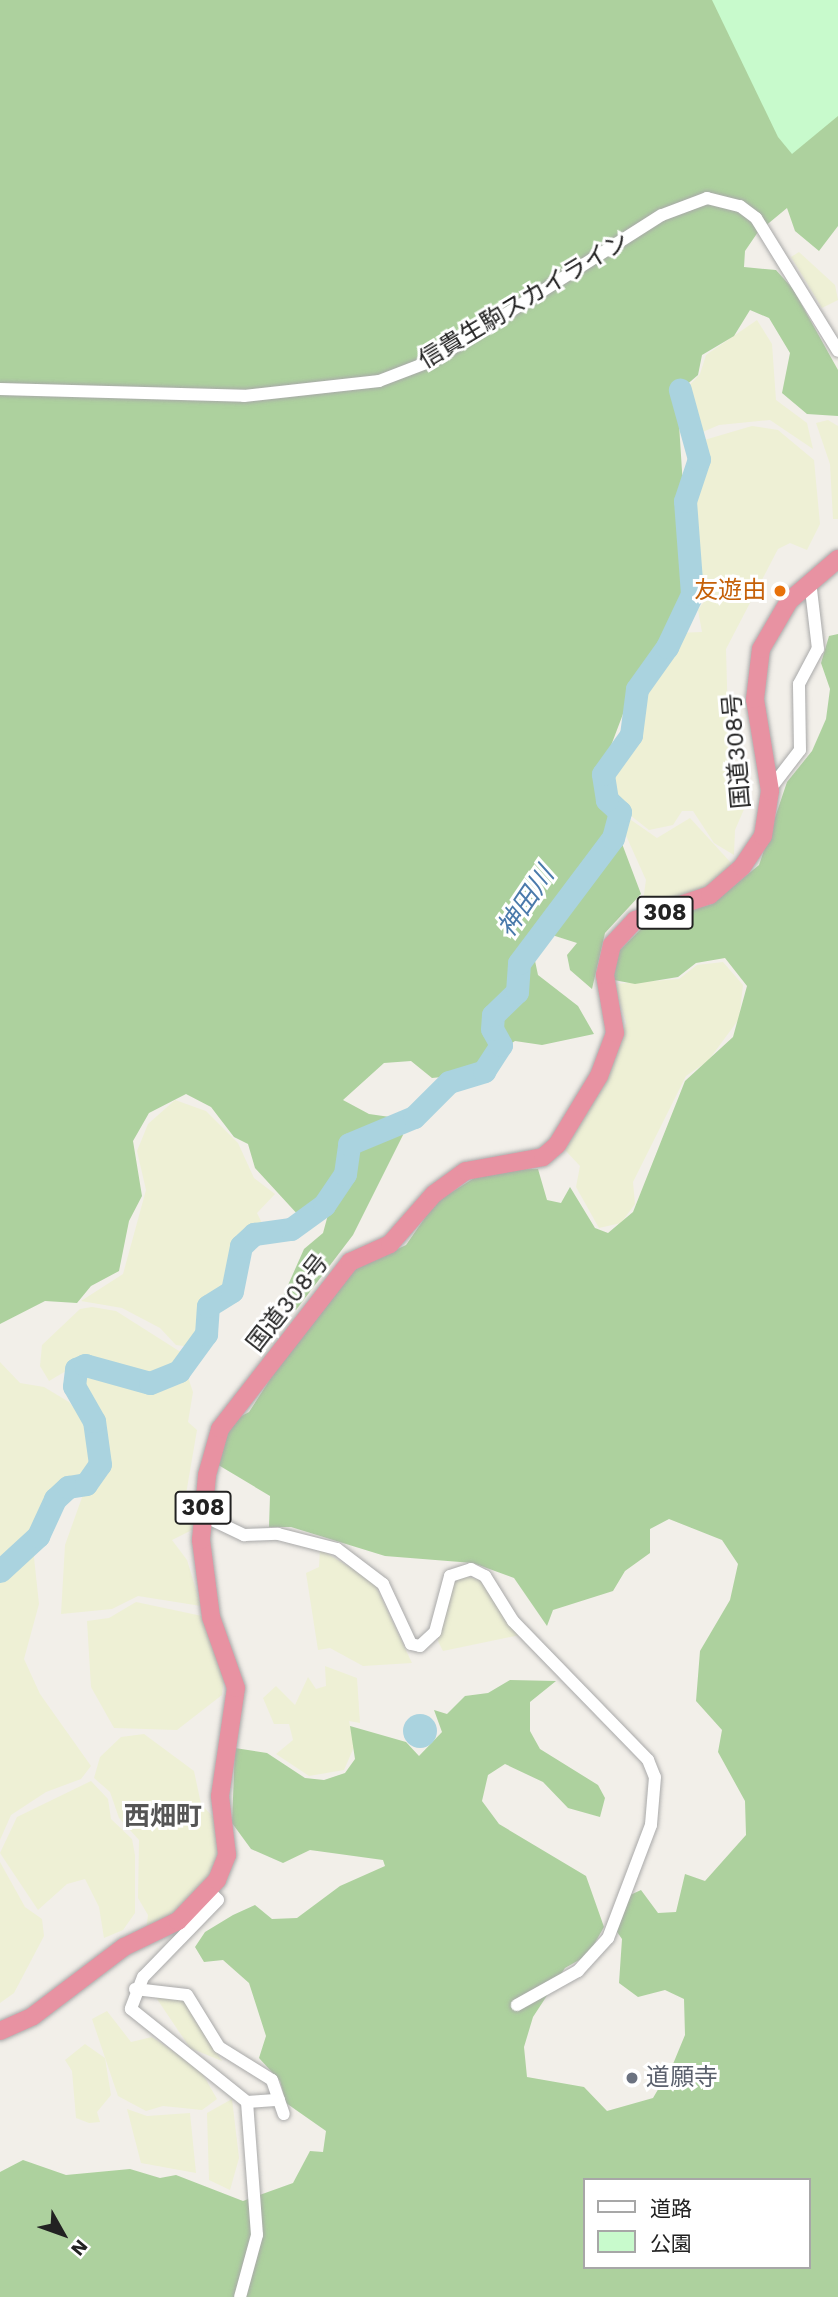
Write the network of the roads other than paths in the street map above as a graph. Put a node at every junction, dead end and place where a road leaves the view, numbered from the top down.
1 (838, 351) edge
2 (0, 389) edge
3 (838, 559) edge
4 (810, 581) junction
5 (769, 789) junction
6 (202, 1515) junction
7 (210, 1892) junction
8 (135, 1989) junction
9 (517, 2005) dead end
10 (0, 2031) edge
11 (279, 2100) junction
12 (247, 2102) junction
13 (285, 2114) dead end
14 (240, 2297) edge

1 - 2 street, 信貴生駒スカイライン
3 - 4 highway, 国道308号 / 308
4 - 5 highway, 国道308号 / 308
4 - 5 street
5 - 6 highway, 国道308号 / 308
6 - 7 highway, 国道308号 / 308
6 - 9 street
7 - 8 street
7 - 10 highway, 国道308号 / 308
8 - 11 street
8 - 12 street
11 - 12 street
11 - 13 street
12 - 14 street

